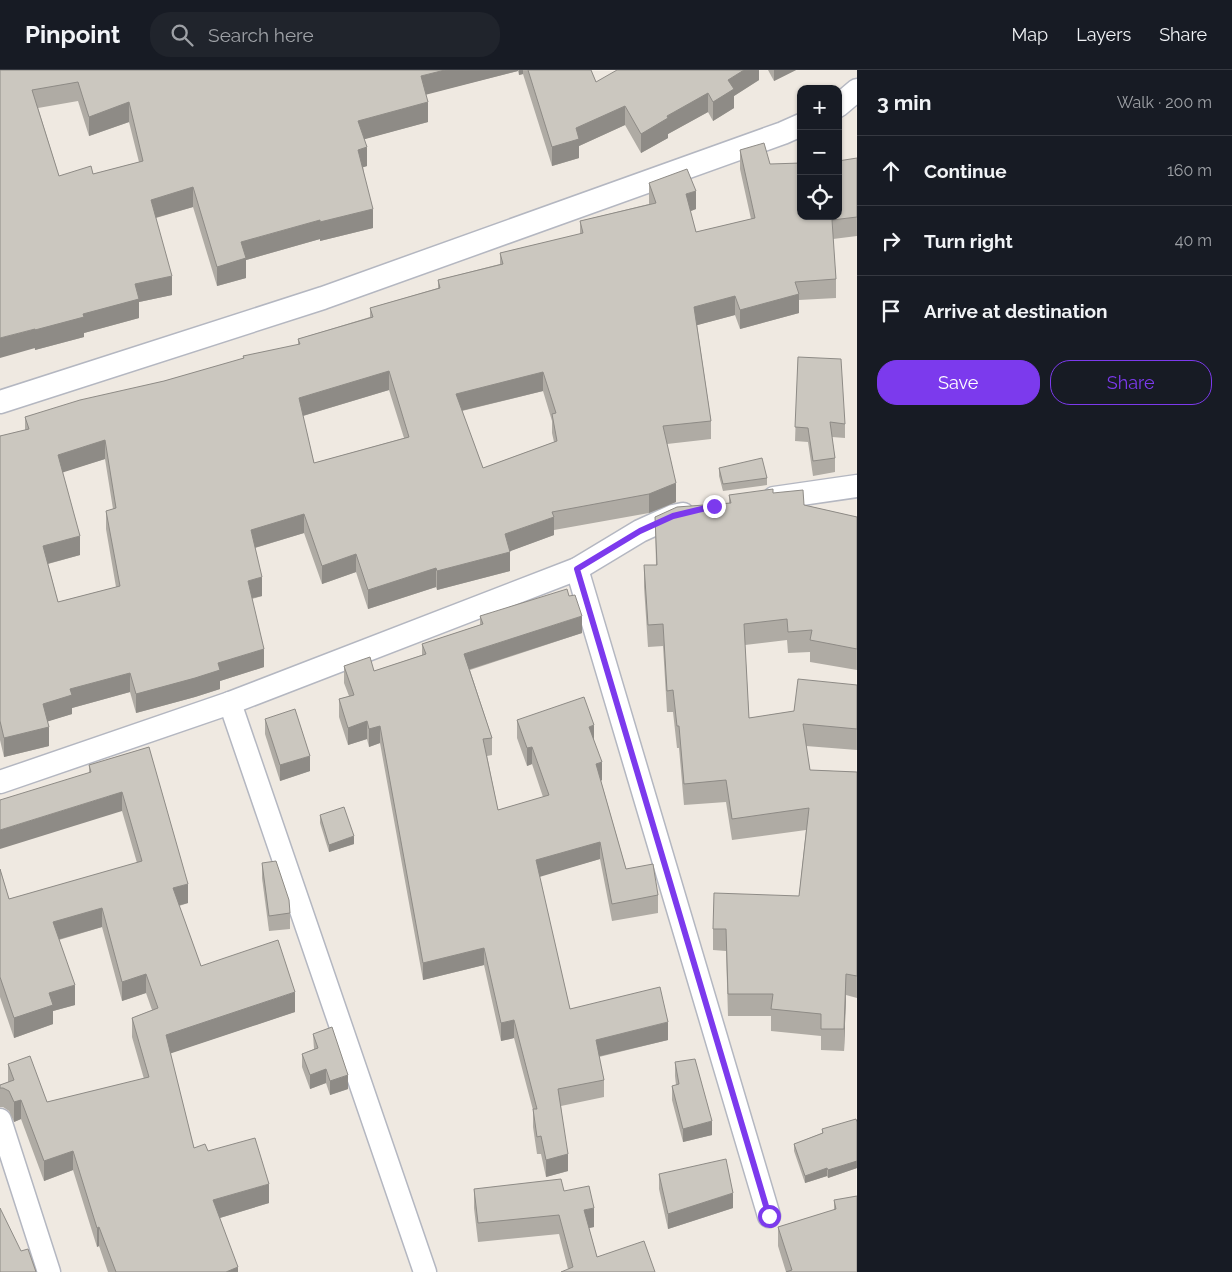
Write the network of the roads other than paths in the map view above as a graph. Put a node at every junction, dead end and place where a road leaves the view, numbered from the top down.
1 (857, 90) edge
2 (842, 103) edge
3 (797, 127) edge
4 (0, 402) edge
5 (857, 486) edge
6 (752, 500) edge
7 (706, 508) edge
8 (577, 569) junction
9 (230, 703) junction
10 (0, 782) edge
11 (0, 1120) edge
12 (769, 1216) dead end
13 (48, 1272) edge
14 (425, 1272) edge

1 - 2 street
3 - 4 street
5 - 6 street
7 - 8 street
8 - 9 street
8 - 12 street
9 - 10 street
9 - 14 street
11 - 13 street

